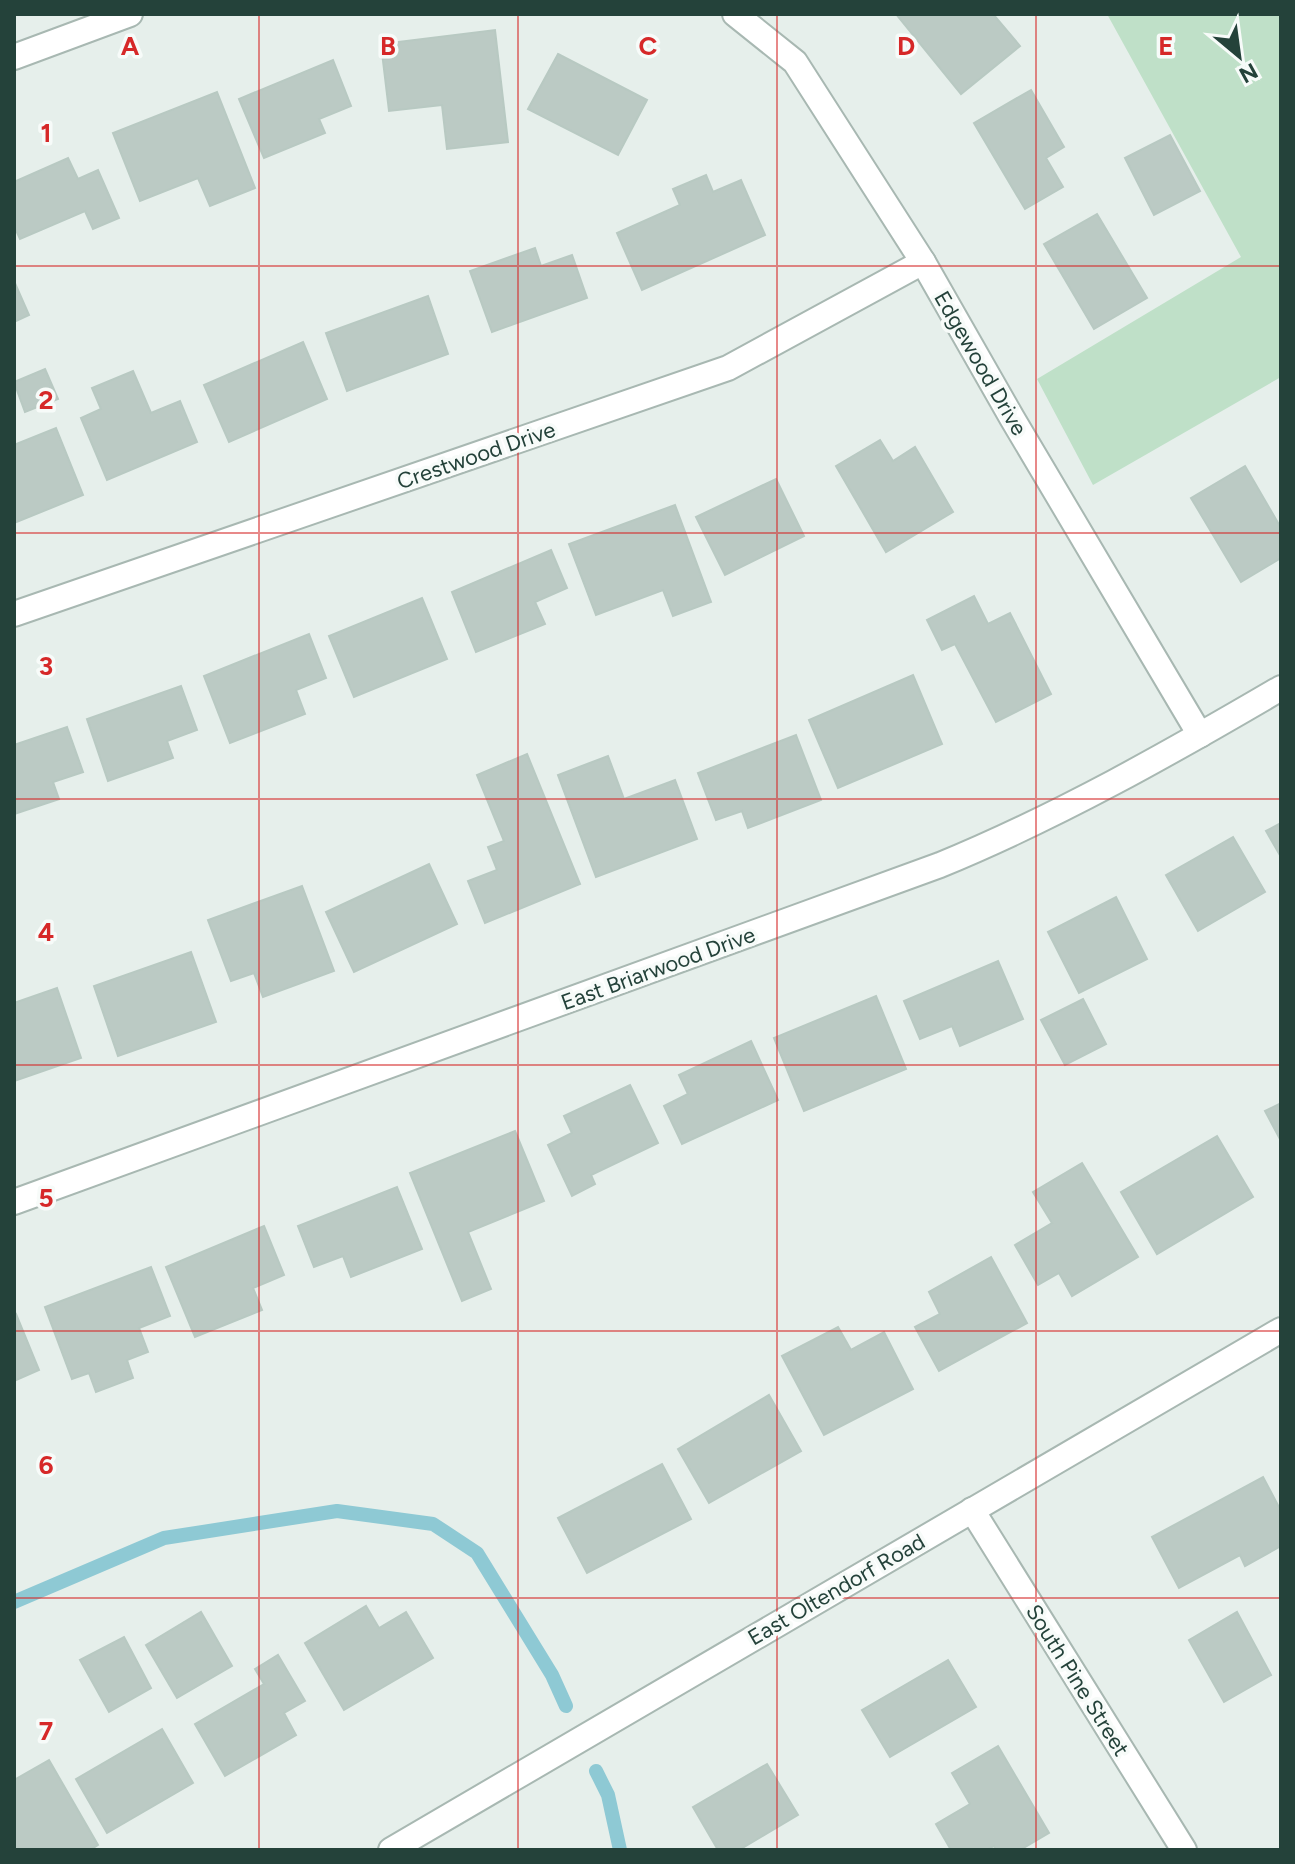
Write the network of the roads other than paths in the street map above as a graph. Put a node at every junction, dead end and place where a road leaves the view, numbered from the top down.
1 (130, 14) edge
2 (735, 14) edge
3 (14, 57) edge
4 (923, 262) junction
5 (14, 614) edge
6 (1281, 688) edge
7 (1200, 735) junction
8 (14, 1202) edge
9 (1281, 1330) edge
10 (972, 1510) junction
11 (391, 1850) edge
12 (1184, 1850) edge

1 - 3 street
2 - 4 street, Edgewood Drive
4 - 5 street, Crestwood Drive
4 - 7 street, Edgewood Drive
6 - 7 street, East Briarwood Drive
7 - 8 street, East Briarwood Drive
9 - 10 street, East Oltendorf Road
10 - 11 street, East Oltendorf Road
10 - 12 street, South Pine Street

